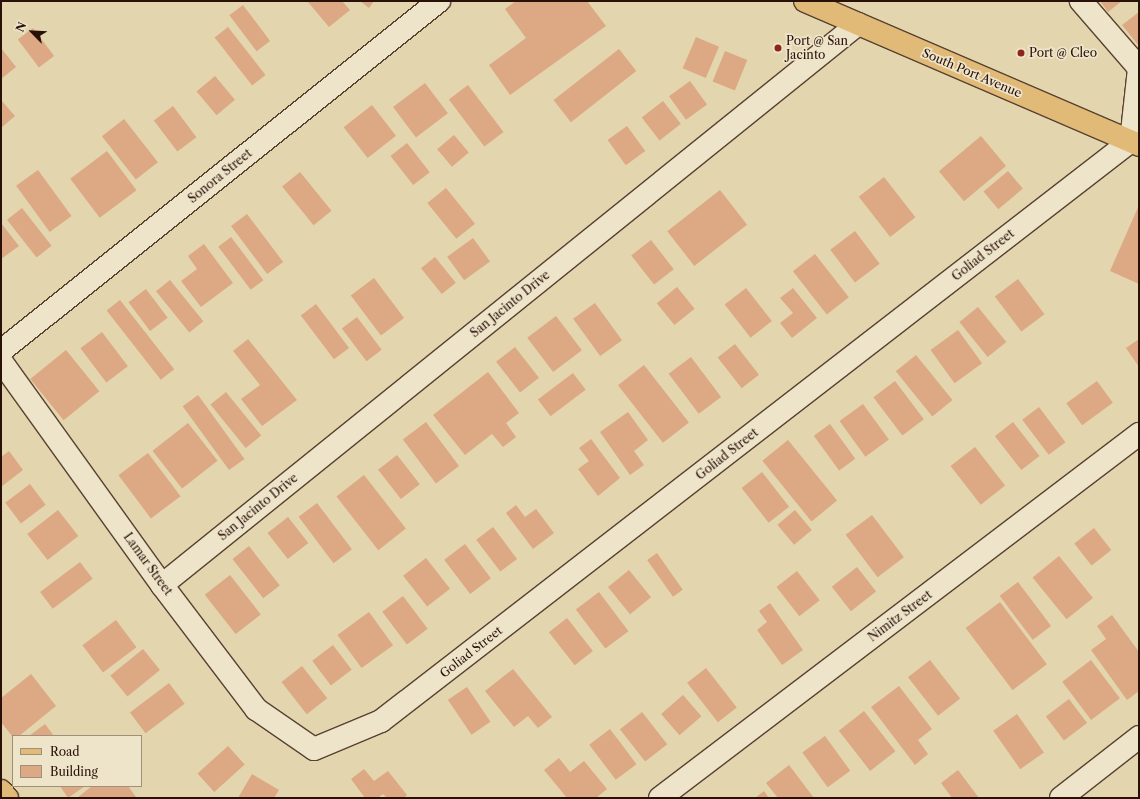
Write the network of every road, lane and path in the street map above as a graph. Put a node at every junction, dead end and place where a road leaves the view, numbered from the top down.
1 (439, 1) edge
2 (805, 1) edge
3 (1081, 1) edge
4 (858, 24) junction
5 (1135, 143) edge
6 (1, 351) edge
7 (1, 361) edge
8 (1139, 434) edge
9 (162, 585) junction
10 (1139, 737) edge
11 (314, 749) joint
12 (1, 791) edge
13 (7, 798) edge
14 (660, 798) edge
15 (1061, 798) edge

1 - 6 street, Sonora Street
2 - 4 main road, South Port Avenue
3 - 5 street
4 - 5 main road, South Port Avenue
4 - 9 street, San Jacinto Drive
5 - 11 street, Goliad Street
7 - 9 street, Lamar Street
8 - 14 street, Nimitz Street
9 - 11 street, Lamar Street
10 - 15 street
12 - 13 main road

